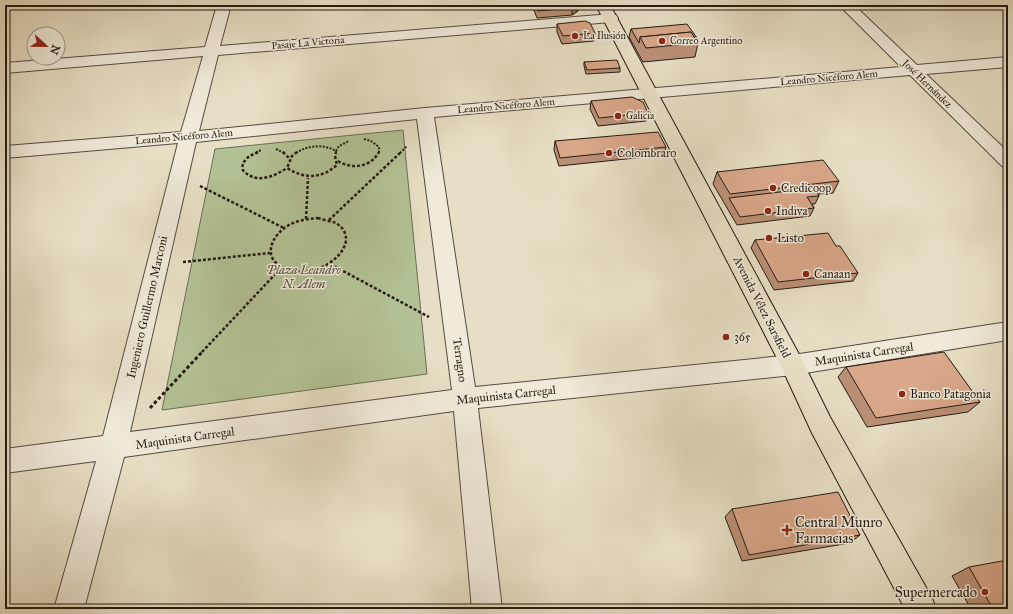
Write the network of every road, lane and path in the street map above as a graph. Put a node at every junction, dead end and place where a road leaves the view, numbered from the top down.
1 (224, 5) edge
2 (846, 5) edge
3 (607, 12) edge
4 (212, 50) junction
5 (1008, 62) edge
6 (5, 68) edge
7 (913, 71) junction
8 (650, 93) junction
9 (426, 120) junction
10 (190, 137) junction
11 (358, 139) dead end
12 (350, 140) dead end
13 (270, 148) dead end
14 (262, 150) dead end
15 (336, 151) junction
16 (5, 152) edge
17 (290, 159) junction
18 (337, 161) junction
19 (1008, 162) edge
20 (287, 168) junction
21 (178, 175) junction
22 (308, 178) junction
23 (306, 219) junction
24 (329, 220) junction
25 (284, 228) junction
26 (270, 253) junction
27 (330, 264) junction
28 (158, 265) junction
29 (281, 268) junction
30 (1008, 331) edge
31 (456, 332) junction
32 (793, 365) junction
33 (465, 399) junction
34 (146, 413) dead end
35 (114, 448) junction
36 (5, 462) edge
37 (70, 609) edge
38 (487, 609) edge
39 (921, 609) edge

1 - 4 street, Ingeniero Guillermo Marconi
2 - 7 street, José Hernández
3 - 4 street, Pasaje La Victoria
3 - 8 main road, Avenida Vélez Sarsfield
4 - 6 street, Pasaje La Victoria
4 - 10 street, Ingeniero Guillermo Marconi
5 - 7 street, Leandro Nicéforo Alem
7 - 8 street, Leandro Nicéforo Alem
7 - 19 street, José Hernández
8 - 9 street, Leandro Nicéforo Alem
8 - 32 main road, Avenida Vélez Sarsfield
9 - 10 street, Leandro Nicéforo Alem
9 - 24 path
9 - 31 street, Terragno
10 - 16 street, Leandro Nicéforo Alem
10 - 21 street, Ingeniero Guillermo Marconi
11 - 18 path
12 - 15 path
13 - 17 path
14 - 20 path
15 - 17 path
15 - 18 path
17 - 20 path
18 - 22 path
20 - 22 path
21 - 25 path
21 - 28 street, Ingeniero Guillermo Marconi
22 - 23 path
23 - 24 path
23 - 25 path
24 - 27 path
25 - 26 path
26 - 28 path
26 - 29 path
27 - 29 path
27 - 31 path
28 - 35 street, Ingeniero Guillermo Marconi
29 - 34 path
30 - 32 street, Maquinista Carregal
31 - 33 street, Terragno
32 - 33 street, Maquinista Carregal
32 - 39 main road, Avenida Vélez Sarsfield
33 - 35 street, Maquinista Carregal
33 - 38 street, Terragno
35 - 36 street, Maquinista Carregal
35 - 37 street, Ingeniero Guillermo Marconi

